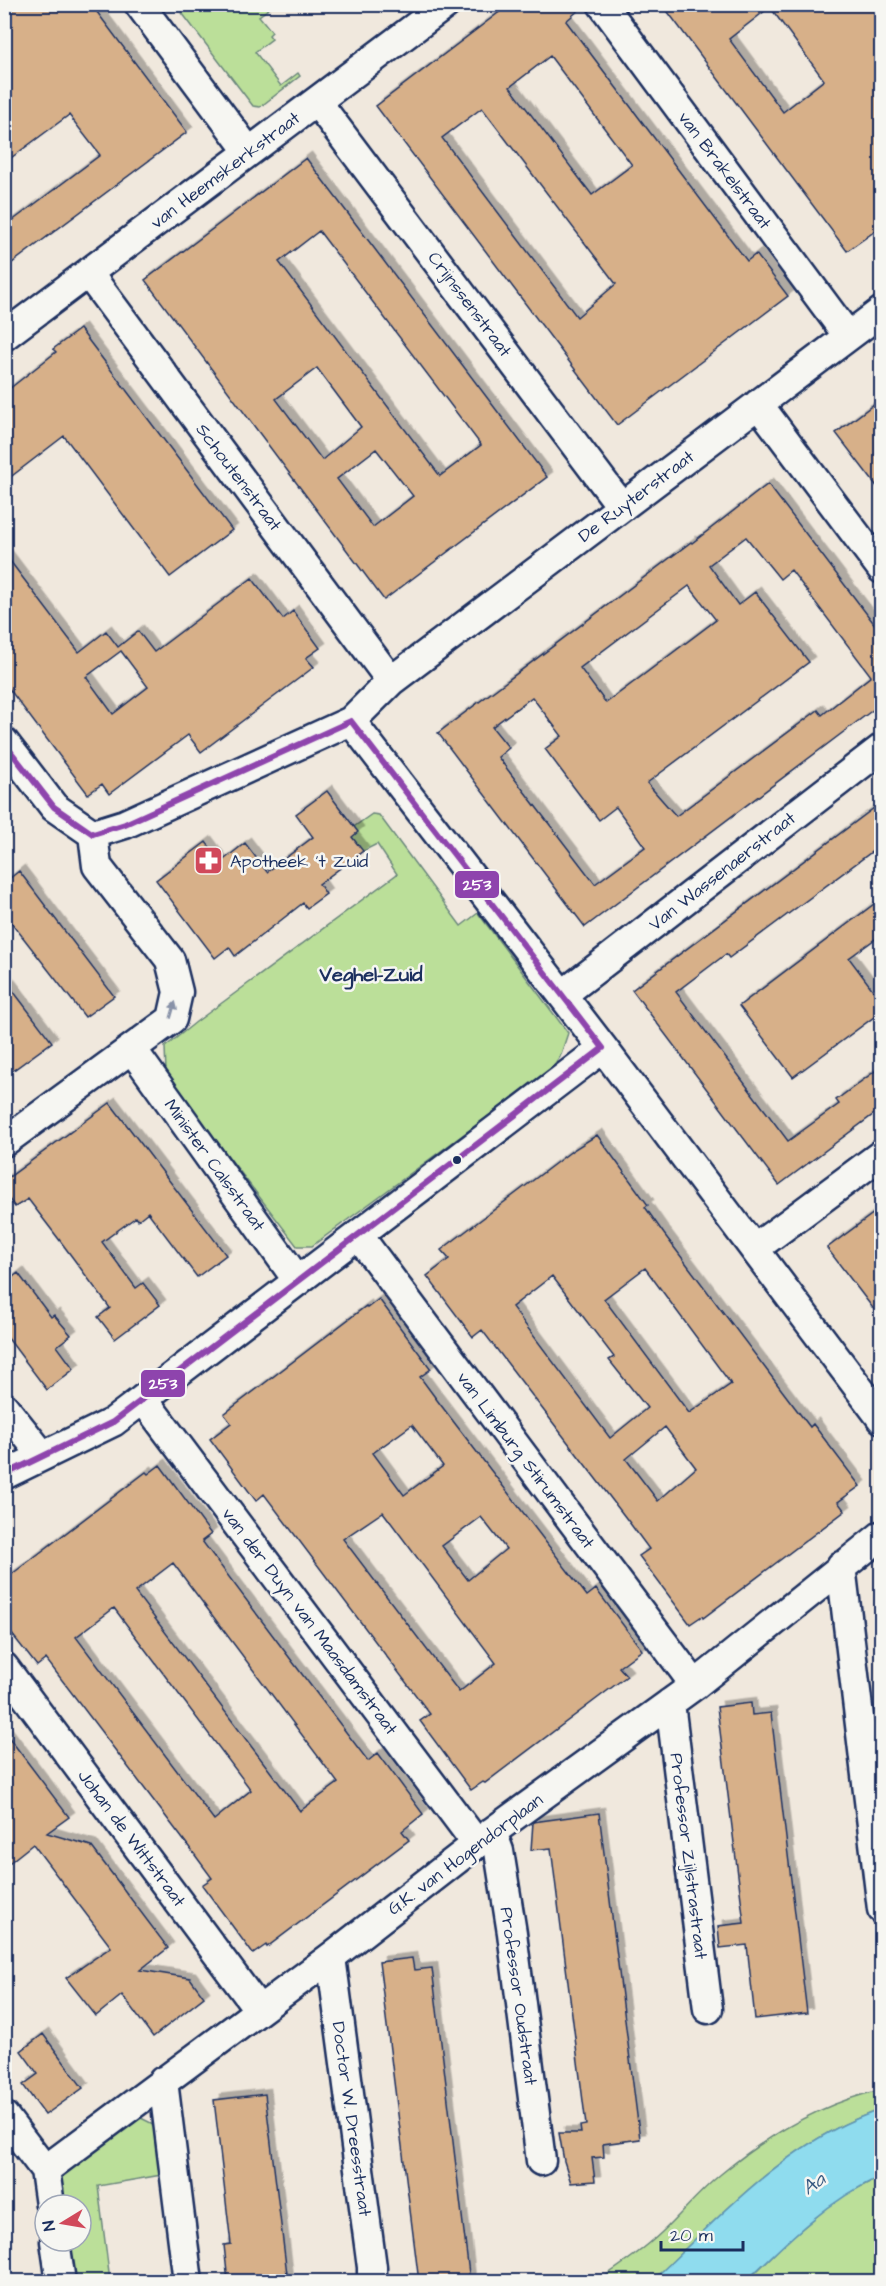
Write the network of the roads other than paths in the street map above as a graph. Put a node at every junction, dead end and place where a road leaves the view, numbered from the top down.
1 (139, 4) edge
2 (446, 4) edge
3 (602, 4) edge
4 (317, 102) junction
5 (249, 152) junction
6 (88, 273) junction
7 (882, 311) edge
8 (4, 336) edge
9 (849, 336) junction
10 (758, 405) junction
11 (622, 507) junction
12 (882, 569) edge
13 (391, 681) junction
14 (351, 721) junction
15 (4, 742) edge
16 (882, 748) edge
17 (93, 834) junction
18 (562, 995) junction
19 (603, 1048) junction
20 (132, 1049) junction
21 (4, 1142) edge
22 (882, 1154) edge
23 (358, 1235) junction
24 (754, 1249) junction
25 (298, 1281) junction
26 (143, 1399) junction
27 (4, 1407) edge
28 (882, 1419) edge
29 (43, 1456) junction
30 (4, 1475) edge
31 (882, 1534) edge
32 (842, 1566) junction
33 (4, 1666) edge
34 (695, 1685) junction
35 (670, 1703) junction
36 (485, 1838) junction
37 (882, 1909) edge
38 (331, 1957) junction
39 (708, 2009) dead end
40 (259, 2010) junction
41 (163, 2082) junction
42 (4, 2116) edge
43 (541, 2161) dead end
44 (45, 2170) junction
45 (48, 2193) edge
46 (57, 2253) edge
47 (61, 2282) edge
48 (188, 2282) edge
49 (372, 2282) edge

1 - 5 street
2 - 4 street, van Heemskerkstraat
3 - 9 street, van Brakelstraat
4 - 5 street, van Heemskerkstraat
4 - 11 street, Crijnssenstraat
5 - 6 street, van Heemskerkstraat
6 - 8 street, van Heemskerkstraat
6 - 13 street, Schoutenstraat
7 - 9 street, De Ruyterstraat
9 - 10 street, De Ruyterstraat
10 - 11 street, De Ruyterstraat
10 - 12 street
11 - 13 street, De Ruyterstraat
13 - 14 street, De Ruyterstraat
14 - 17 street
14 - 18 street
15 - 17 street
16 - 18 street, Van Wassenaerstraat
20 -> 17 street
18 - 19 street
19 - 23 street
19 - 24 street
20 - 21 street
20 - 25 street, Minister Calsstraat
22 - 24 street
23 - 25 street
23 - 34 street, van Limburg Stirumstraat
24 - 28 street
25 - 26 street
26 - 29 street
26 - 36 street, van der Duyn van Maasdamstraat
27 - 29 street
29 - 30 street
31 - 32 street, G.K. van Hogendorplaan
32 - 34 street, G.K. van Hogendorplaan
32 - 37 street
33 - 40 street, Johan de Wittstraat
34 - 35 street, G.K. van Hogendorplaan
35 - 36 street, G.K. van Hogendorplaan
35 - 39 street, Professor Zijlstrastraat
36 - 38 street, G.K. van Hogendorplaan
36 - 43 street, Professor Oudstraat
38 - 40 street, G.K. van Hogendorplaan
38 - 49 street, Doctor W. Dreesstraat
40 - 41 street, G.K. van Hogendorplaan
41 - 44 street, G.K. van Hogendorplaan
41 - 48 street
42 - 44 street
44 - 45 street
46 - 47 street

